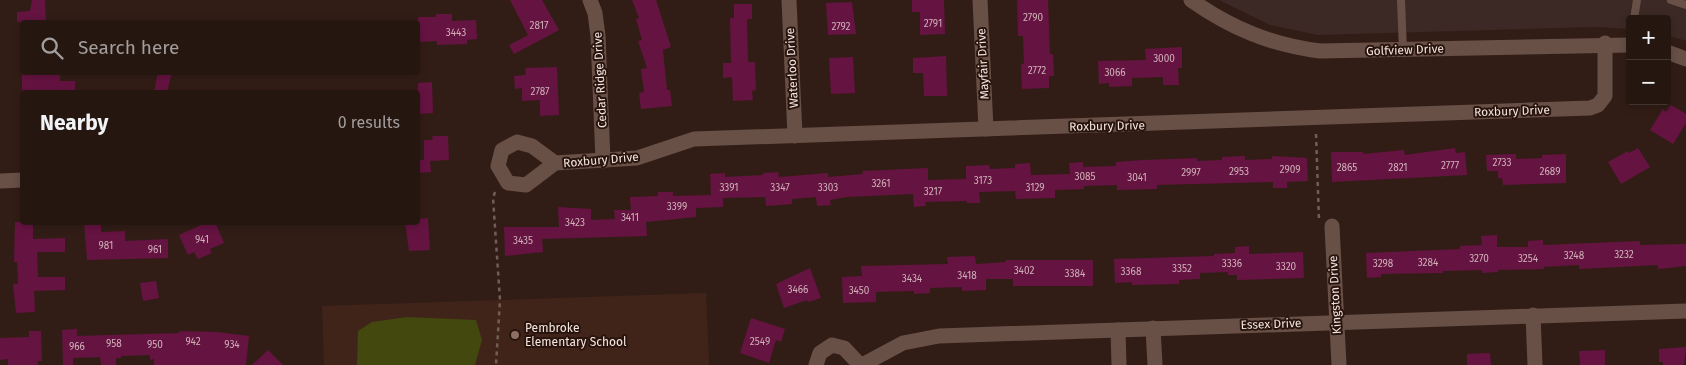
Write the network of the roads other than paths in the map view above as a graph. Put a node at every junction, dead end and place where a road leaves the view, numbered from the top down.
1 (590, 0) edge
2 (788, 0) edge
3 (980, 0) edge
4 (1191, 0) edge
5 (1401, 0) edge
6 (1637, 0) edge
7 (1671, 0) edge
8 (1686, 5) edge
9 (1635, 15) edge
10 (1605, 44) junction
11 (1626, 44) edge
12 (1403, 50) junction
13 (1671, 53) edge
14 (1686, 59) edge
15 (986, 128) junction
16 (795, 136) junction
17 (603, 161) junction
18 (555, 163) dead end
19 (20, 180) edge
20 (0, 181) edge
21 (1332, 226) dead end
22 (1686, 311) edge
23 (1533, 315) junction
24 (1337, 322) junction
25 (1153, 328) junction
26 (1118, 330) junction
27 (816, 365) edge
28 (861, 365) edge
29 (1119, 365) edge
30 (1155, 365) edge
31 (1338, 365) edge
32 (1535, 365) edge

1 - 17 street, Cedar Ridge Drive
2 - 16 street, Waterloo Drive
3 - 15 street, Mayfair Drive
4 - 12 street, Golfview Drive
5 - 12 lane
6 - 9 lane
7 - 8 lane
10 - 11 street, Golfview Drive
10 - 12 street, Golfview Drive
10 - 15 street, Roxbury Drive
13 - 14 street
15 - 16 street, Roxbury Drive
16 - 17 street, Roxbury Drive
17 - 18 street, Roxbury Drive
19 - 20 street
21 - 24 street, Kingston Drive
22 - 23 street, Essex Drive
23 - 24 street, Essex Drive
23 - 32 street
24 - 25 street, Essex Drive
24 - 31 street, Kingston Drive
25 - 26 street, Essex Drive
25 - 30 street
26 - 28 street, Essex Drive
26 - 29 street
27 - 28 street

